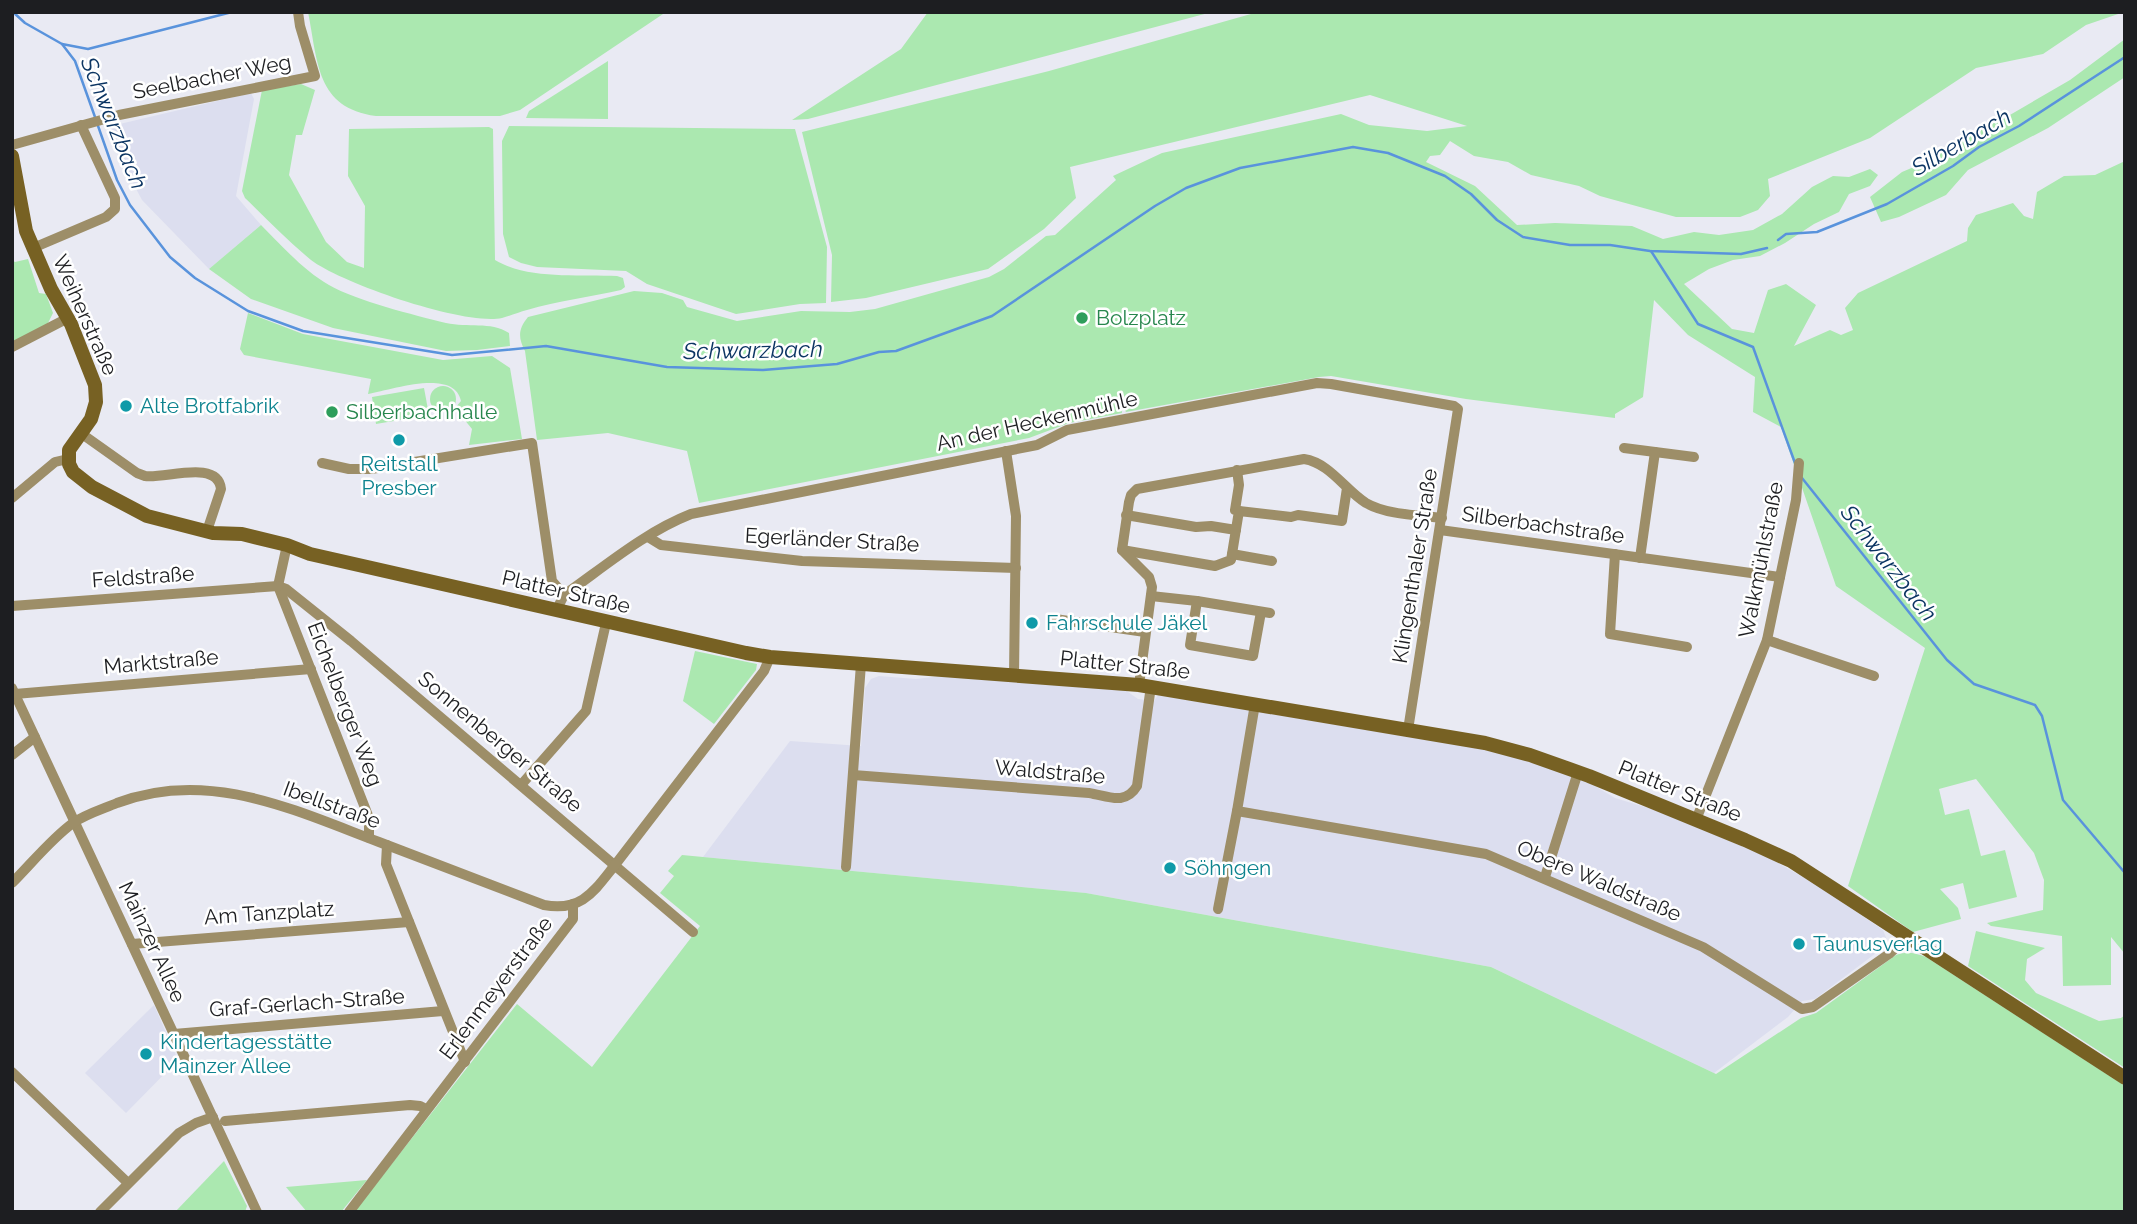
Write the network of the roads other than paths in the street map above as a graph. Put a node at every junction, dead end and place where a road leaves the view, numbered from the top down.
1 (298, 12) edge
2 (84, 125) junction
3 (12, 145) edge
4 (12, 156) edge
5 (33, 248) junction
6 (68, 318) junction
7 (12, 347) edge
8 (1458, 409) joint
9 (82, 434) junction
10 (1624, 448) dead end
11 (1006, 452) junction
12 (1655, 452) junction
13 (1694, 457) dead end
14 (68, 459) junction
15 (322, 463) dead end
16 (1799, 463) dead end
17 (1237, 470) junction
18 (1348, 488) junction
19 (12, 498) edge
20 (1239, 511) junction
21 (1126, 515) junction
22 (1442, 518) junction
23 (1236, 530) junction
24 (1440, 530) junction
25 (207, 531) junction
26 (648, 537) junction
27 (287, 545) junction
28 (1122, 550) junction
29 (1232, 554) junction
30 (1615, 554) junction
31 (1640, 558) junction
32 (1272, 562) dead end
33 (1016, 568) junction
34 (1780, 577) junction
35 (278, 586) junction
36 (564, 595) junction
37 (1151, 596) junction
38 (1197, 601) junction
39 (12, 606) edge
40 (556, 611) junction
41 (1055, 619) dead end
42 (606, 622) junction
43 (1145, 632) junction
44 (1767, 640) junction
45 (1687, 647) dead end
46 (770, 657) junction
47 (860, 664) junction
48 (311, 669) junction
49 (1014, 675) junction
50 (1874, 676) dead end
51 (1145, 686) junction
52 (14, 691) edge
53 (1255, 704) junction
54 (1408, 730) junction
55 (35, 737) junction
56 (12, 755) edge
57 (1578, 772) junction
58 (853, 775) junction
59 (521, 785) junction
60 (1237, 811) junction
61 (1696, 820) junction
62 (74, 822) junction
63 (369, 838) junction
64 (387, 845) junction
65 (615, 865) junction
66 (846, 867) dead end
67 (1545, 877) junction
68 (12, 883) edge
69 (573, 904) junction
70 (1218, 909) dead end
71 (409, 922) junction
72 (693, 932) dead end
73 (1907, 937) junction
74 (132, 944) junction
75 (443, 1011) junction
76 (174, 1034) junction
77 (465, 1062) junction
78 (13, 1075) edge
79 (2125, 1078) edge
80 (426, 1109) junction
81 (213, 1117) junction
82 (225, 1121) dead end
83 (128, 1182) junction
84 (100, 1212) edge
85 (257, 1212) edge
86 (349, 1212) edge

1 - 2 street, Seelbacher Weg
2 - 3 street, Seelbacher Weg
2 - 5 street
4 - 5 main road, Weiherstraße
5 - 6 main road, Weiherstraße
6 - 7 street
6 - 9 main road, Weiherstraße
8 - 11 street, An der Heckenmühle
8 - 22 street, Klingenthaler Straße
9 - 14 main road, Weiherstraße
9 - 25 street
10 - 12 street
11 - 26 street, An der Heckenmühle
11 - 33 street
12 - 13 street
12 - 31 street, Silberbachstraße
14 - 19 street
14 - 25 main road, Platter Straße
15 - 36 street
16 - 34 street, Walkmühlstraße
17 - 18 street
17 - 20 street
17 - 21 street
18 - 20 street
18 - 22 street
20 - 23 street
21 - 23 street
21 - 28 street
22 - 24 street, Klingenthaler Straße
23 - 29 street
24 - 30 street, Silberbachstraße
24 - 54 street, Klingenthaler Straße
25 - 27 main road, Platter Straße
26 - 33 street, Egerländer Straße
26 - 36 street, An der Heckenmühle
27 - 35 street
27 - 40 main road, Platter Straße
28 - 29 street
28 - 37 street
29 - 32 street
30 - 31 street, Silberbachstraße
30 - 45 street
31 - 34 street, Silberbachstraße
33 - 49 street
34 - 44 street, Walkmühlstraße
35 - 39 street, Feldstraße
35 - 48 street, Eichelberger Weg
35 - 59 street, Sonnenberger Straße
36 - 40 street
37 - 38 street
37 - 43 street, Waldstraße
38 - 38 street
40 - 42 main road, Platter Straße
41 - 43 street
42 - 46 main road, Platter Straße
42 - 59 street
43 - 51 street, Waldstraße
44 - 50 street
44 - 61 street, Walkmühlstraße
46 - 47 main road, Platter Straße
46 - 65 street, Erlenmeyerstraße
47 - 49 main road, Platter Straße
47 - 58 street
48 - 52 street, Marktstraße
48 - 63 street, Eichelberger Weg
49 - 51 main road, Platter Straße
51 - 53 main road, Platter Straße
51 - 58 street, Waldstraße
52 - 55 street, Mainzer Allee
53 - 54 main road, Platter Straße
53 - 60 street
54 - 57 main road, Platter Straße
55 - 56 street
55 - 62 street, Mainzer Allee
57 - 61 main road, Platter Straße
57 - 67 street
58 - 66 street
59 - 65 street, Sonnenberger Straße
60 - 67 street, Obere Waldstraße
60 - 70 street
61 - 73 main road, Platter Straße
62 - 63 street, Ibellstraße
62 - 68 street
62 - 74 street, Mainzer Allee
63 - 64 street, Ibellstraße
64 - 69 street, Ibellstraße
64 - 71 street
65 - 69 street, Erlenmeyerstraße
65 - 72 street, Sonnenberger Straße
67 - 73 street, Obere Waldstraße
69 - 77 street, Erlenmeyerstraße
71 - 74 street, Am Tanzplatz
71 - 75 street
73 - 79 main road, Platter Straße
74 - 76 street, Mainzer Allee
75 - 76 street, Graf-Gerlach-Straße
75 - 77 street
76 - 81 street, Mainzer Allee
77 - 80 street, Erlenmeyerstraße
78 - 83 street
80 - 82 street
80 - 86 street, Erlenmeyerstraße
81 - 83 street
81 - 85 street, Mainzer Allee
83 - 84 street

